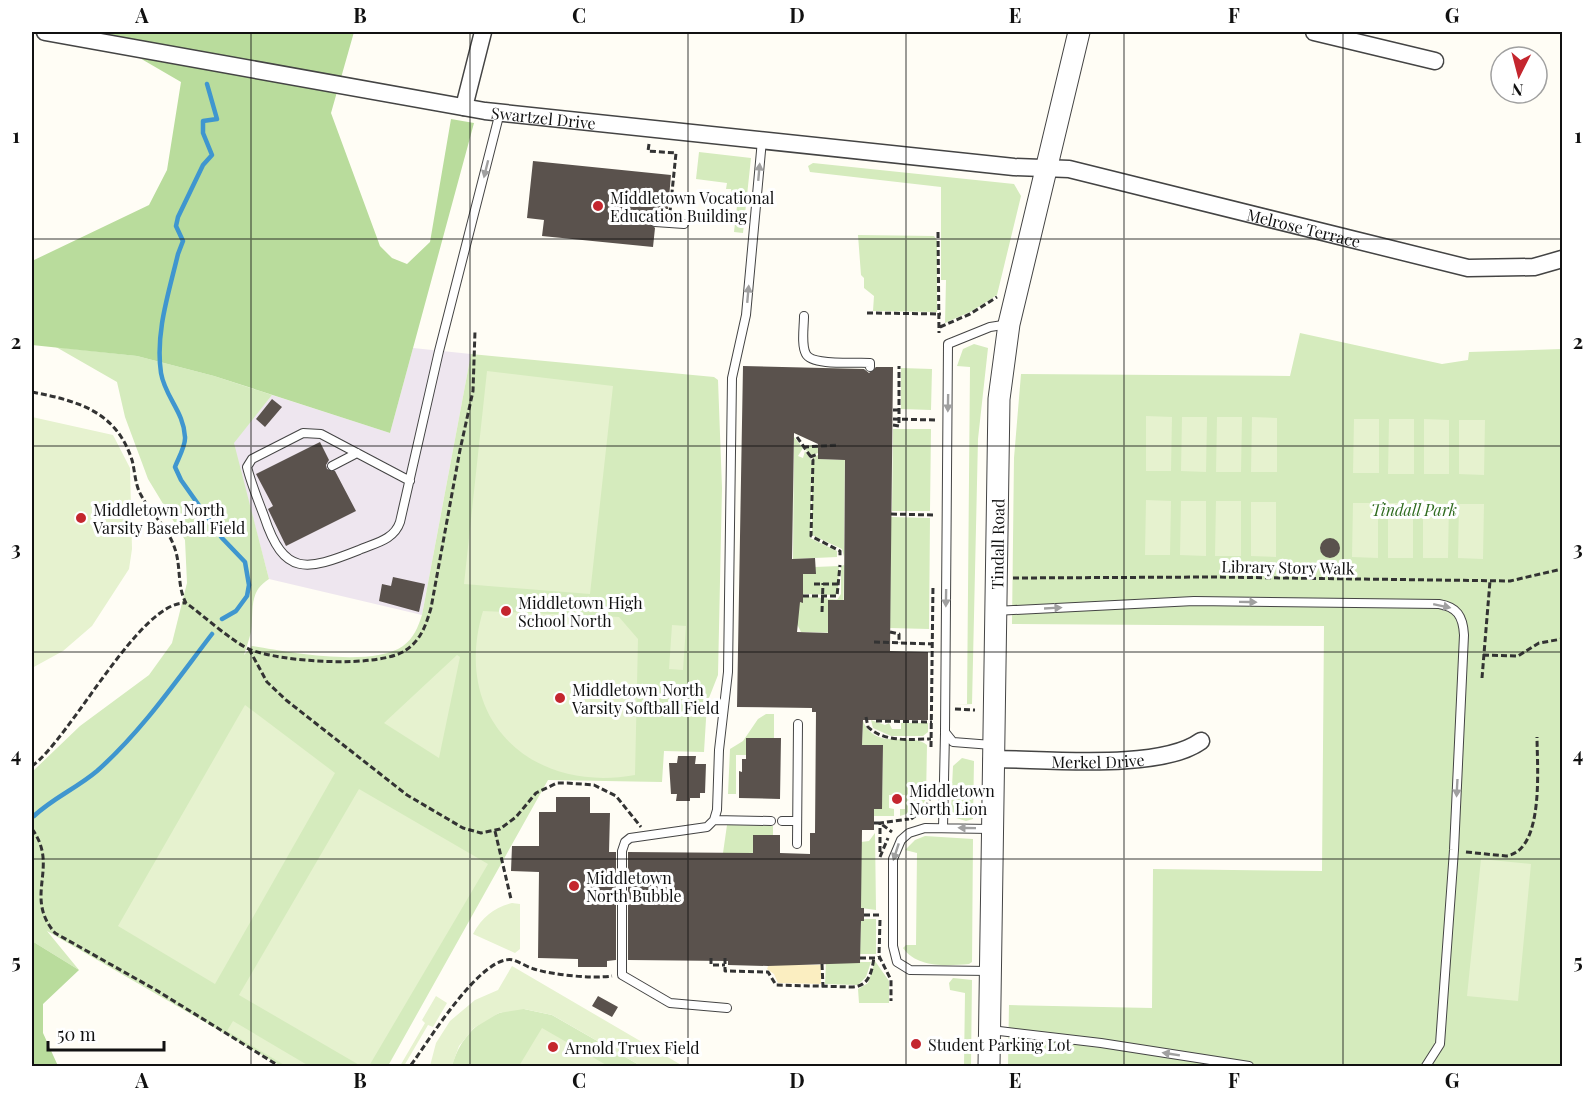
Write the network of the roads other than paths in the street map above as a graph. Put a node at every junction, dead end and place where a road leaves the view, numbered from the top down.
1 (55, 32) edge
2 (483, 32) edge
3 (1079, 32) edge
4 (1314, 32) edge
5 (1435, 61) dead end
6 (464, 107) junction
7 (500, 112) junction
8 (762, 140) junction
9 (1046, 168) junction
10 (655, 222) dead end
11 (684, 224) dead end
12 (1563, 259) edge
13 (804, 316) dead end
14 (1009, 324) junction
15 (870, 367) dead end
16 (357, 453) junction
17 (332, 466) dead end
18 (410, 481) junction
19 (269, 498) dead end
20 (259, 503) junction
21 (994, 611) junction
22 (798, 724) dead end
23 (945, 732) junction
24 (1201, 741) dead end
25 (992, 752) junction
26 (714, 820) junction
27 (771, 821) dead end
28 (782, 821) dead end
29 (797, 821) junction
30 (943, 828) junction
31 (991, 829) junction
32 (797, 844) dead end
33 (990, 971) junction
34 (727, 1008) dead end
35 (989, 1030) junction
36 (989, 1066) edge
37 (1249, 1066) edge
38 (1426, 1066) edge

1 - 6 street, Swartzel Drive
2 - 6 street
3 - 9 street, Tindall Road
4 - 5 street
6 - 7 street, Swartzel Drive
7 - 8 street, Swartzel Drive
7 -> 18 lane
8 - 9 street, Swartzel Drive
26 -> 8 lane
9 - 12 street, Melrose Terrace
9 - 14 street, Tindall Road
10 - 11 lane
13 - 15 lane
14 - 21 street, Tindall Road
14 -> 23 lane
16 - 17 lane
16 - 18 lane
16 - 20 lane
18 - 20 lane
19 - 20 lane
21 - 25 street, Tindall Road
21 -> 38 lane
22 - 29 lane
23 - 25 lane
23 - 30 lane
24 - 25 street, Merkel Drive
25 - 31 street, Tindall Road
26 - 27 lane
26 - 34 lane
28 - 29 lane
29 - 32 lane
31 -> 30 lane
30 -> 33 lane
31 - 33 street, Tindall Road
33 - 35 street, Tindall Road
35 - 36 street, Tindall Road
37 -> 35 lane

